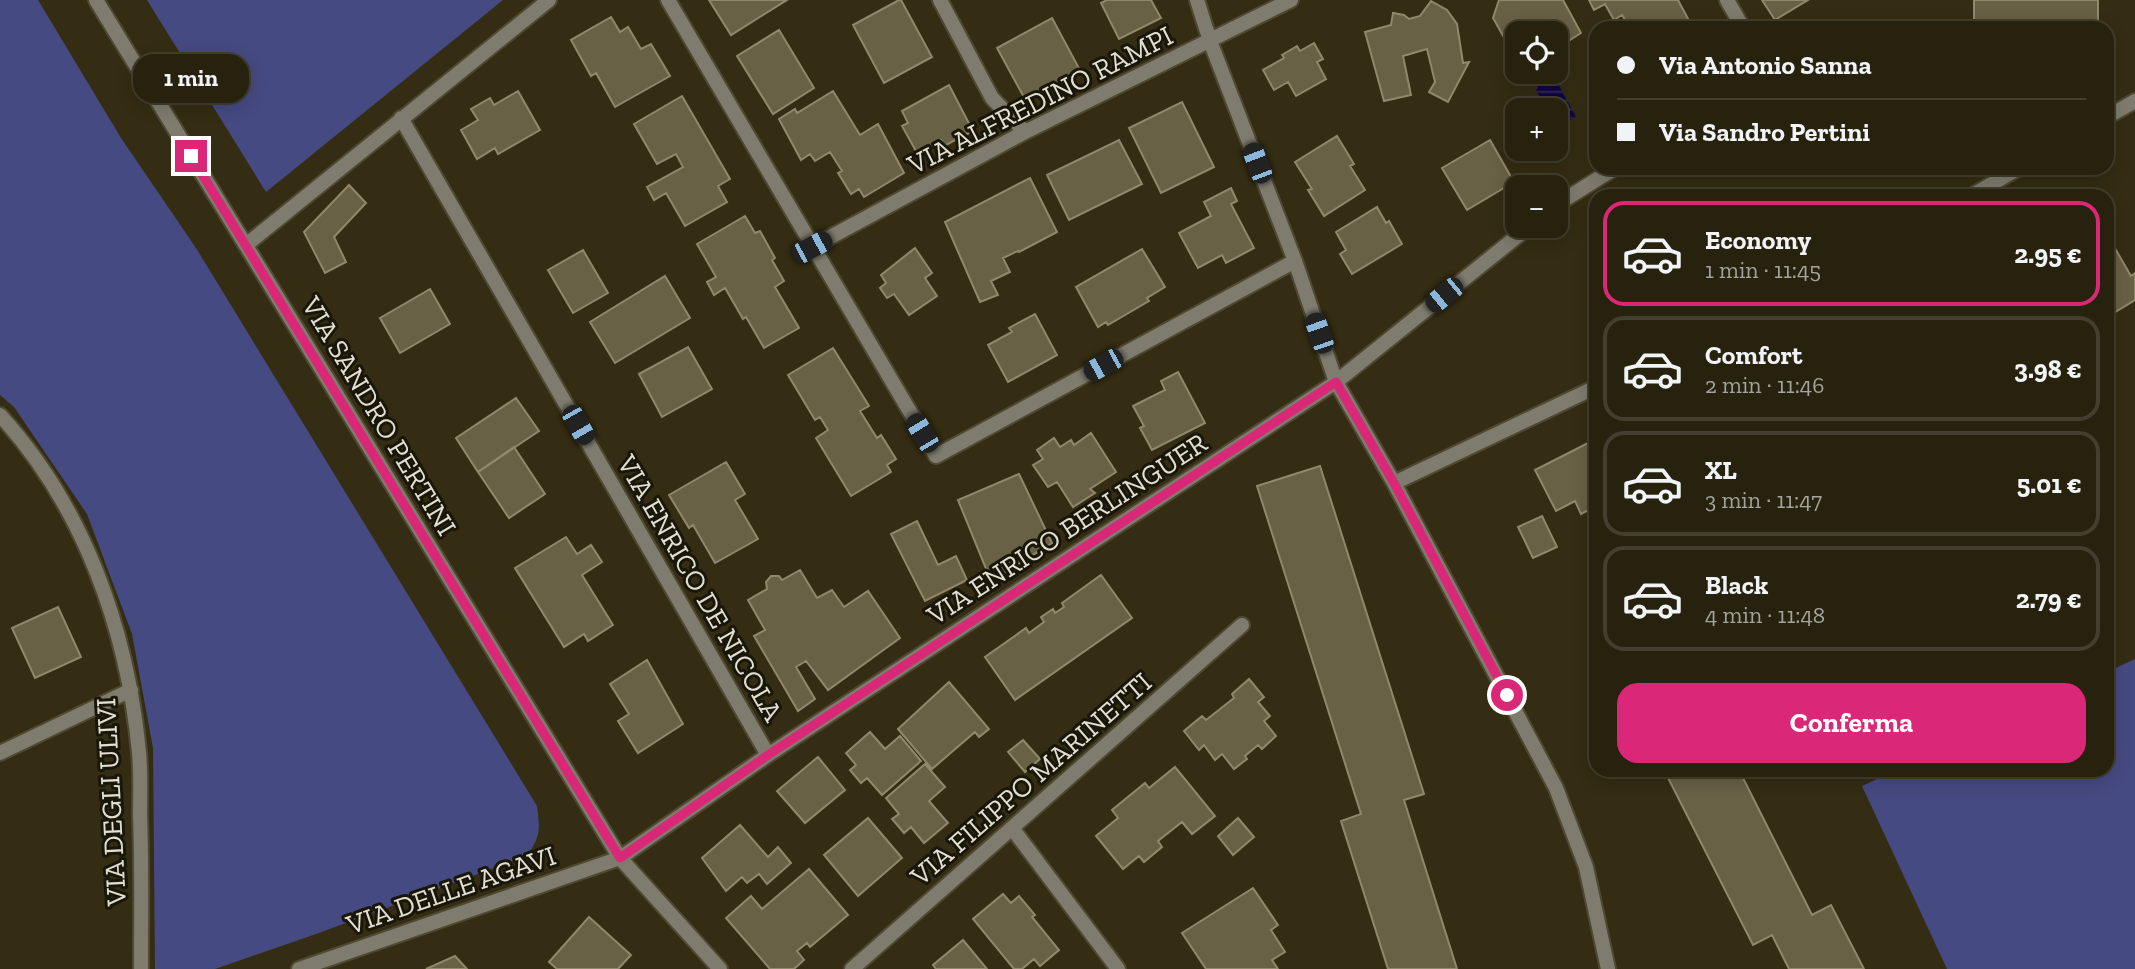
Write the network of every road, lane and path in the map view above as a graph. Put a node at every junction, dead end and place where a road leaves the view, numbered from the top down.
1 (96, 0) edge
2 (549, 0) edge
3 (668, 0) edge
4 (940, 0) edge
5 (1197, 0) edge
6 (1291, 0) edge
7 (1727, 0) edge
8 (1739, 21) edge
9 (1210, 41) junction
10 (2135, 101) edge
11 (2114, 113) edge
12 (401, 118) junction
13 (1025, 132) junction
14 (1604, 175) edge
15 (2008, 175) edge
16 (1983, 189) edge
17 (1568, 197) edge
18 (1515, 238) edge
19 (246, 245) junction
20 (812, 247) junction
21 (1295, 261) junction
22 (1336, 382) junction
23 (1589, 390) edge
24 (0, 415) edge
25 (1394, 483) junction
26 (1242, 625) dead end
27 (131, 690) junction
28 (0, 753) edge
29 (768, 755) junction
30 (1012, 828) junction
31 (620, 858) junction
32 (141, 969) edge
33 (299, 969) edge
34 (719, 969) edge
35 (852, 969) edge
36 (1118, 969) edge
37 (1608, 969) edge

1 - 19 street, VIA SANDRO PERTINI
2 - 12 street
3 - 20 street
4 - 13 street
5 - 9 street
6 - 9 street, VIA ALFREDINO RAMPI
7 - 8 street
9 - 13 street, VIA ALFREDINO RAMPI
9 - 21 street
10 - 11 street
12 - 19 street
12 - 29 street, VIA ENRICO DE NICOLA
13 - 20 street, VIA ALFREDINO RAMPI
14 - 17 street
15 - 16 street
18 - 22 street, VIA ENRICO BERLINGUER
19 - 31 street, VIA SANDRO PERTINI
20 - 21 street
21 - 22 street
22 - 25 street
22 - 29 street, VIA ENRICO BERLINGUER
23 - 25 street
24 - 27 street, VIA DEGLI ULIVI
25 - 37 street
26 - 30 street, VIA FILIPPO MARINETTI
27 - 28 street
27 - 32 street, VIA DEGLI ULIVI
29 - 31 street, VIA ENRICO BERLINGUER
30 - 35 street, VIA FILIPPO MARINETTI
30 - 36 street
31 - 33 street, VIA DELLE AGAVI
31 - 34 street, VIA SANDRO PERTINI

